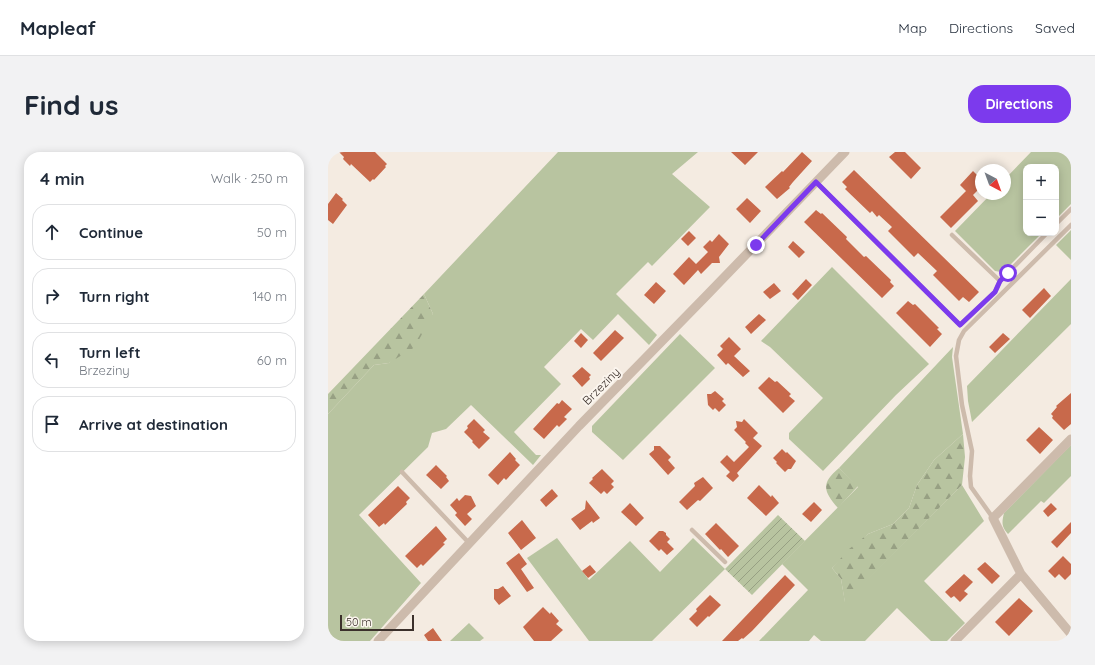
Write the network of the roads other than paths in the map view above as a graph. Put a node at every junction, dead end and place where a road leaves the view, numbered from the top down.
1 (845, 152) edge
2 (816, 182) junction
3 (1071, 209) edge
4 (1059, 221) edge
5 (1071, 225) edge
6 (952, 235) dead end
7 (1044, 236) edge
8 (1000, 281) junction
9 (1071, 439) edge
10 (402, 472) dead end
11 (993, 518) junction
12 (692, 530) dead end
13 (469, 543) junction
14 (725, 562) dead end
15 (1020, 574) junction
16 (1071, 634) edge
17 (378, 641) edge
18 (955, 641) edge

1 - 2 street, Brzeziny
2 - 8 lane
2 - 13 street, Brzeziny
3 - 4 lane
5 - 11 lane
6 - 8 lane
7 - 8 lane
9 - 11 street
10 - 13 lane
11 - 15 street
12 - 14 lane
13 - 17 street, Brzeziny
15 - 16 street
15 - 18 street

